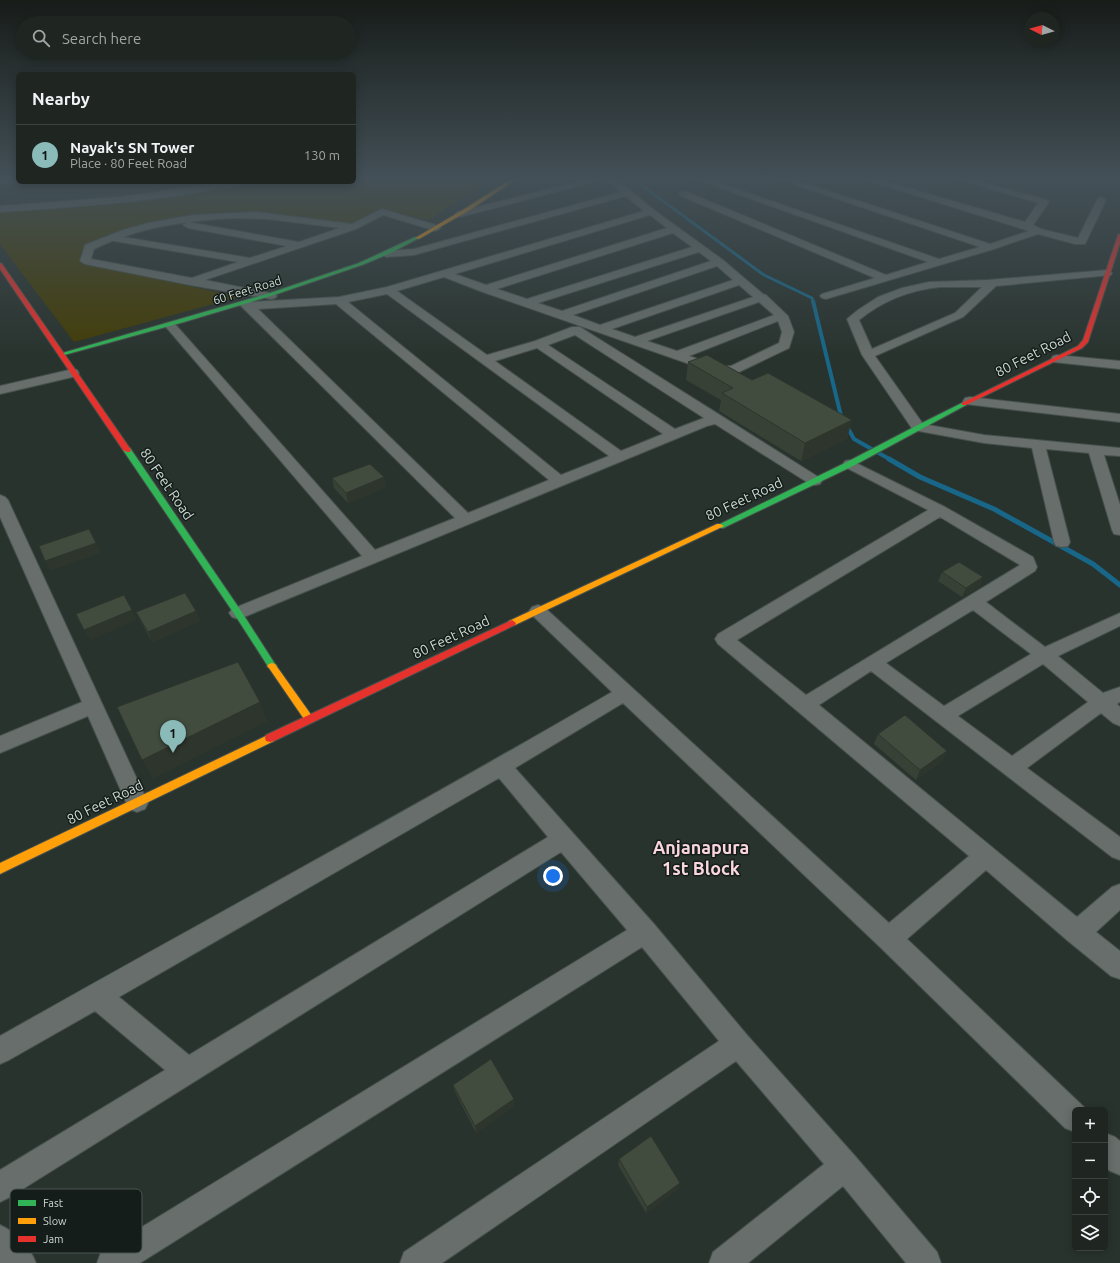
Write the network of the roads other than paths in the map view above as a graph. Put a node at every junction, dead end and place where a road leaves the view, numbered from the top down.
1 (106, 238) edge
2 (113, 238) edge
3 (261, 238) edge
4 (322, 238) edge
5 (417, 238) edge
6 (465, 238) edge
7 (565, 238) edge
8 (647, 238) edge
9 (687, 238) edge
10 (789, 238) edge
11 (869, 238) edge
12 (962, 238) edge
13 (1016, 238) edge
14 (1062, 238) edge
15 (1083, 238) edge
16 (1120, 238) edge
17 (300, 245) junction
18 (990, 247) junction
19 (700, 248) junction
20 (1118, 252) edge
21 (386, 254) junction
22 (251, 262) junction
23 (719, 262) junction
24 (938, 262) junction
25 (0, 266) edge
26 (1107, 273) junction
27 (444, 274) junction
28 (885, 278) junction
29 (741, 281) junction
30 (190, 282) junction
31 (992, 284) junction
32 (484, 289) junction
33 (389, 290) junction
34 (271, 296) junction
35 (826, 296) dead end
36 (762, 297) junction
37 (339, 300) junction
38 (527, 303) junction
39 (247, 305) junction
40 (562, 315) junction
41 (782, 316) junction
42 (170, 325) junction
43 (602, 328) junction
44 (638, 340) junction
45 (539, 344) junction
46 (62, 354) junction
47 (679, 355) junction
48 (868, 355) junction
49 (1057, 359) junction
50 (485, 360) junction
51 (1120, 365) edge
52 (73, 372) junction
53 (0, 390) edge
54 (970, 401) junction
55 (1120, 418) edge
56 (716, 420) junction
57 (918, 427) junction
58 (674, 435) junction
59 (1038, 444) junction
60 (1095, 450) junction
61 (1120, 452) edge
62 (620, 457) junction
63 (850, 464) junction
64 (815, 481) junction
65 (560, 482) junction
66 (0, 500) edge
67 (940, 510) junction
68 (466, 520) junction
69 (1120, 530) edge
70 (1062, 542) dead end
71 (373, 558) junction
72 (974, 602) junction
73 (538, 612) junction
74 (238, 613) junction
75 (1120, 619) edge
76 (1044, 655) junction
77 (872, 662) junction
78 (625, 693) junction
79 (1120, 694) edge
80 (1101, 703) junction
81 (806, 704) junction
82 (93, 706) junction
83 (943, 716) junction
84 (1120, 718) edge
85 (309, 719) junction
86 (0, 745) edge
87 (502, 767) junction
88 (1011, 768) junction
89 (136, 803) junction
90 (563, 839) junction
91 (1120, 850) edge
92 (985, 857) junction
93 (0, 869) edge
94 (1120, 895) edge
95 (645, 932) junction
96 (1077, 933) junction
97 (889, 939) junction
98 (1120, 968) edge
99 (96, 995) junction
100 (738, 1044) junction
101 (0, 1051) edge
102 (188, 1071) junction
103 (1072, 1115) edge
104 (1108, 1150) edge
105 (1120, 1161) edge
106 (845, 1166) junction
107 (0, 1187) edge
108 (0, 1240) edge
109 (142, 1244) edge
110 (10, 1251) edge
111 (12, 1253) edge
112 (128, 1253) edge
113 (21, 1263) edge
114 (112, 1263) edge
115 (415, 1263) edge
116 (724, 1263) edge
117 (926, 1263) edge

1 - 30 street
2 - 22 street
3 - 17 street
4 - 17 street
5 - 21 street, 60 Feet Road
6 - 21 street
7 - 27 street
8 - 32 street
9 - 19 street
10 - 28 street
11 - 24 street
12 - 18 street
13 - 18 street
14 - 15 street
16 - 20 street, 80 Feet Road
17 - 22 street
18 - 24 street
19 - 23 street
19 - 38 street
20 - 26 street, 80 Feet Road
21 - 34 street, 60 Feet Road
22 - 30 street
23 - 29 street
23 - 40 street
24 - 28 street
25 - 46 street, 80 Feet Road
26 - 31 street
26 - 49 street, 80 Feet Road
27 - 32 street
27 - 33 street
28 - 35 street
29 - 36 street
29 - 43 street
30 - 34 street
31 - 48 street
31 - 48 street
32 - 38 street
33 - 37 street
33 - 50 street
34 - 39 street, 60 Feet Road
36 - 41 street
36 - 44 street
37 - 39 street
37 - 65 street
38 - 40 street
39 - 42 street, 60 Feet Road
39 - 68 street
40 - 43 street
41 - 47 street
41 - 47 street
42 - 46 street, 60 Feet Road
42 - 71 street
43 - 44 street
44 - 47 street
45 - 50 street
45 - 56 street
45 - 58 street
46 - 52 street, 80 Feet Road
48 - 57 street
49 - 51 street
49 - 54 street, 80 Feet Road
50 - 62 street
52 - 53 street
52 - 74 street, 80 Feet Road
54 - 55 street
54 - 57 street, 80 Feet Road
56 - 58 street
56 - 64 street
57 - 59 street
57 - 63 street, 80 Feet Road
58 - 62 street
59 - 60 street
59 - 70 street
60 - 61 street
60 - 69 street
62 - 65 street
63 - 64 street, 80 Feet Road
63 - 67 street
64 - 73 street, 80 Feet Road
65 - 68 street
66 - 82 street
67 - 72 street
67 - 81 street
68 - 71 street
71 - 74 street
72 - 76 street
72 - 77 street
73 - 78 street
73 - 85 street, 80 Feet Road
74 - 85 street, 80 Feet Road
75 - 76 street
76 - 80 street
76 - 83 street
77 - 81 street
77 - 83 street
78 - 87 street
78 - 97 street
79 - 80 street
80 - 84 street
80 - 88 street
81 - 92 street
82 - 86 street
82 - 89 street
83 - 88 street
85 - 89 street, 80 Feet Road
87 - 90 street
87 - 99 street
88 - 91 street
89 - 93 street, 80 Feet Road
90 - 95 street
90 - 102 street
92 - 96 street
92 - 97 street
94 - 96 street
95 - 100 street
95 - 109 street
96 - 98 street
97 - 103 street
99 - 101 street
99 - 102 street
100 - 106 street
100 - 115 street
102 - 107 street
104 - 105 street
106 - 116 street
106 - 117 street
108 - 110 street
111 - 113 street
112 - 114 street

